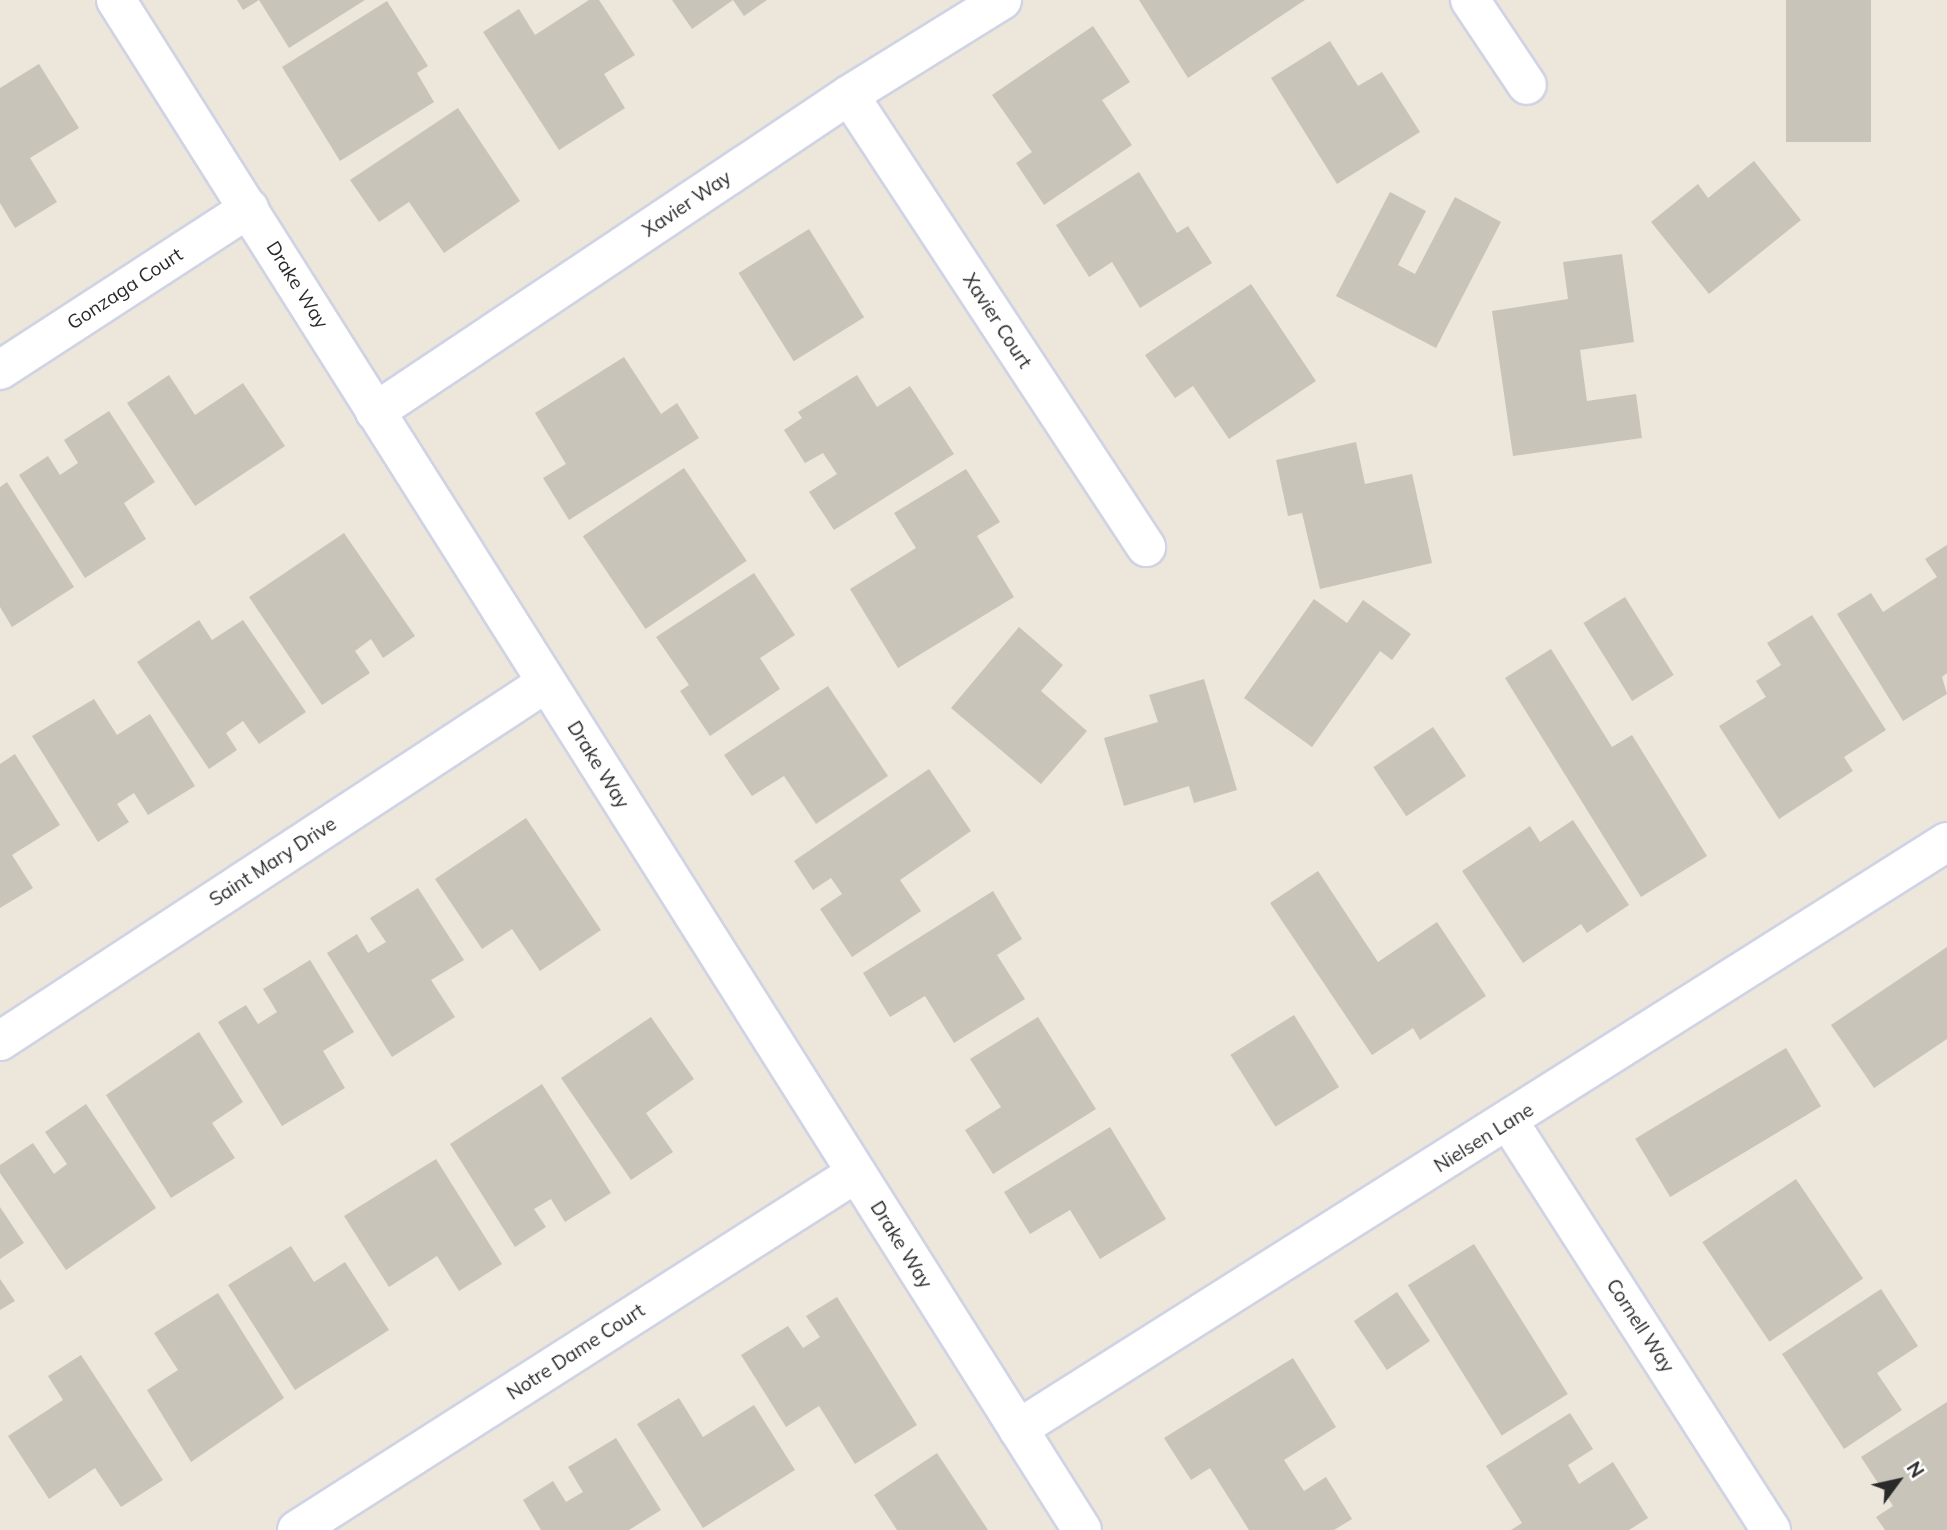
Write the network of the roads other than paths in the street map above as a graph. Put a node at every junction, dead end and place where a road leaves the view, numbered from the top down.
1 (116, 0) edge
2 (1002, 0) edge
3 (1470, 0) edge
4 (1527, 85) dead end
5 (849, 95) junction
6 (249, 208) junction
7 (0, 370) edge
8 (375, 412) junction
9 (1146, 547) dead end
10 (546, 683) junction
11 (1947, 842) edge
12 (0, 1041) edge
13 (1509, 1122) junction
14 (856, 1173) junction
15 (1018, 1429) junction
16 (297, 1530) edge
17 (1082, 1530) edge
18 (1771, 1530) edge

1 - 6 street, Drake Way
2 - 5 street, Xavier Way
3 - 4 street
5 - 8 street, Xavier Way
5 - 9 street, Xavier Court
6 - 7 street, Gonzaga Court
6 - 8 street, Drake Way
8 - 10 street, Drake Way
10 - 12 street, Saint Mary Drive
10 - 14 street, Drake Way
11 - 13 street, Nielsen Lane
13 - 15 street, Nielsen Lane
13 - 18 street, Cornell Way
14 - 15 street, Drake Way
14 - 16 street, Notre Dame Court
15 - 17 street, Drake Way

